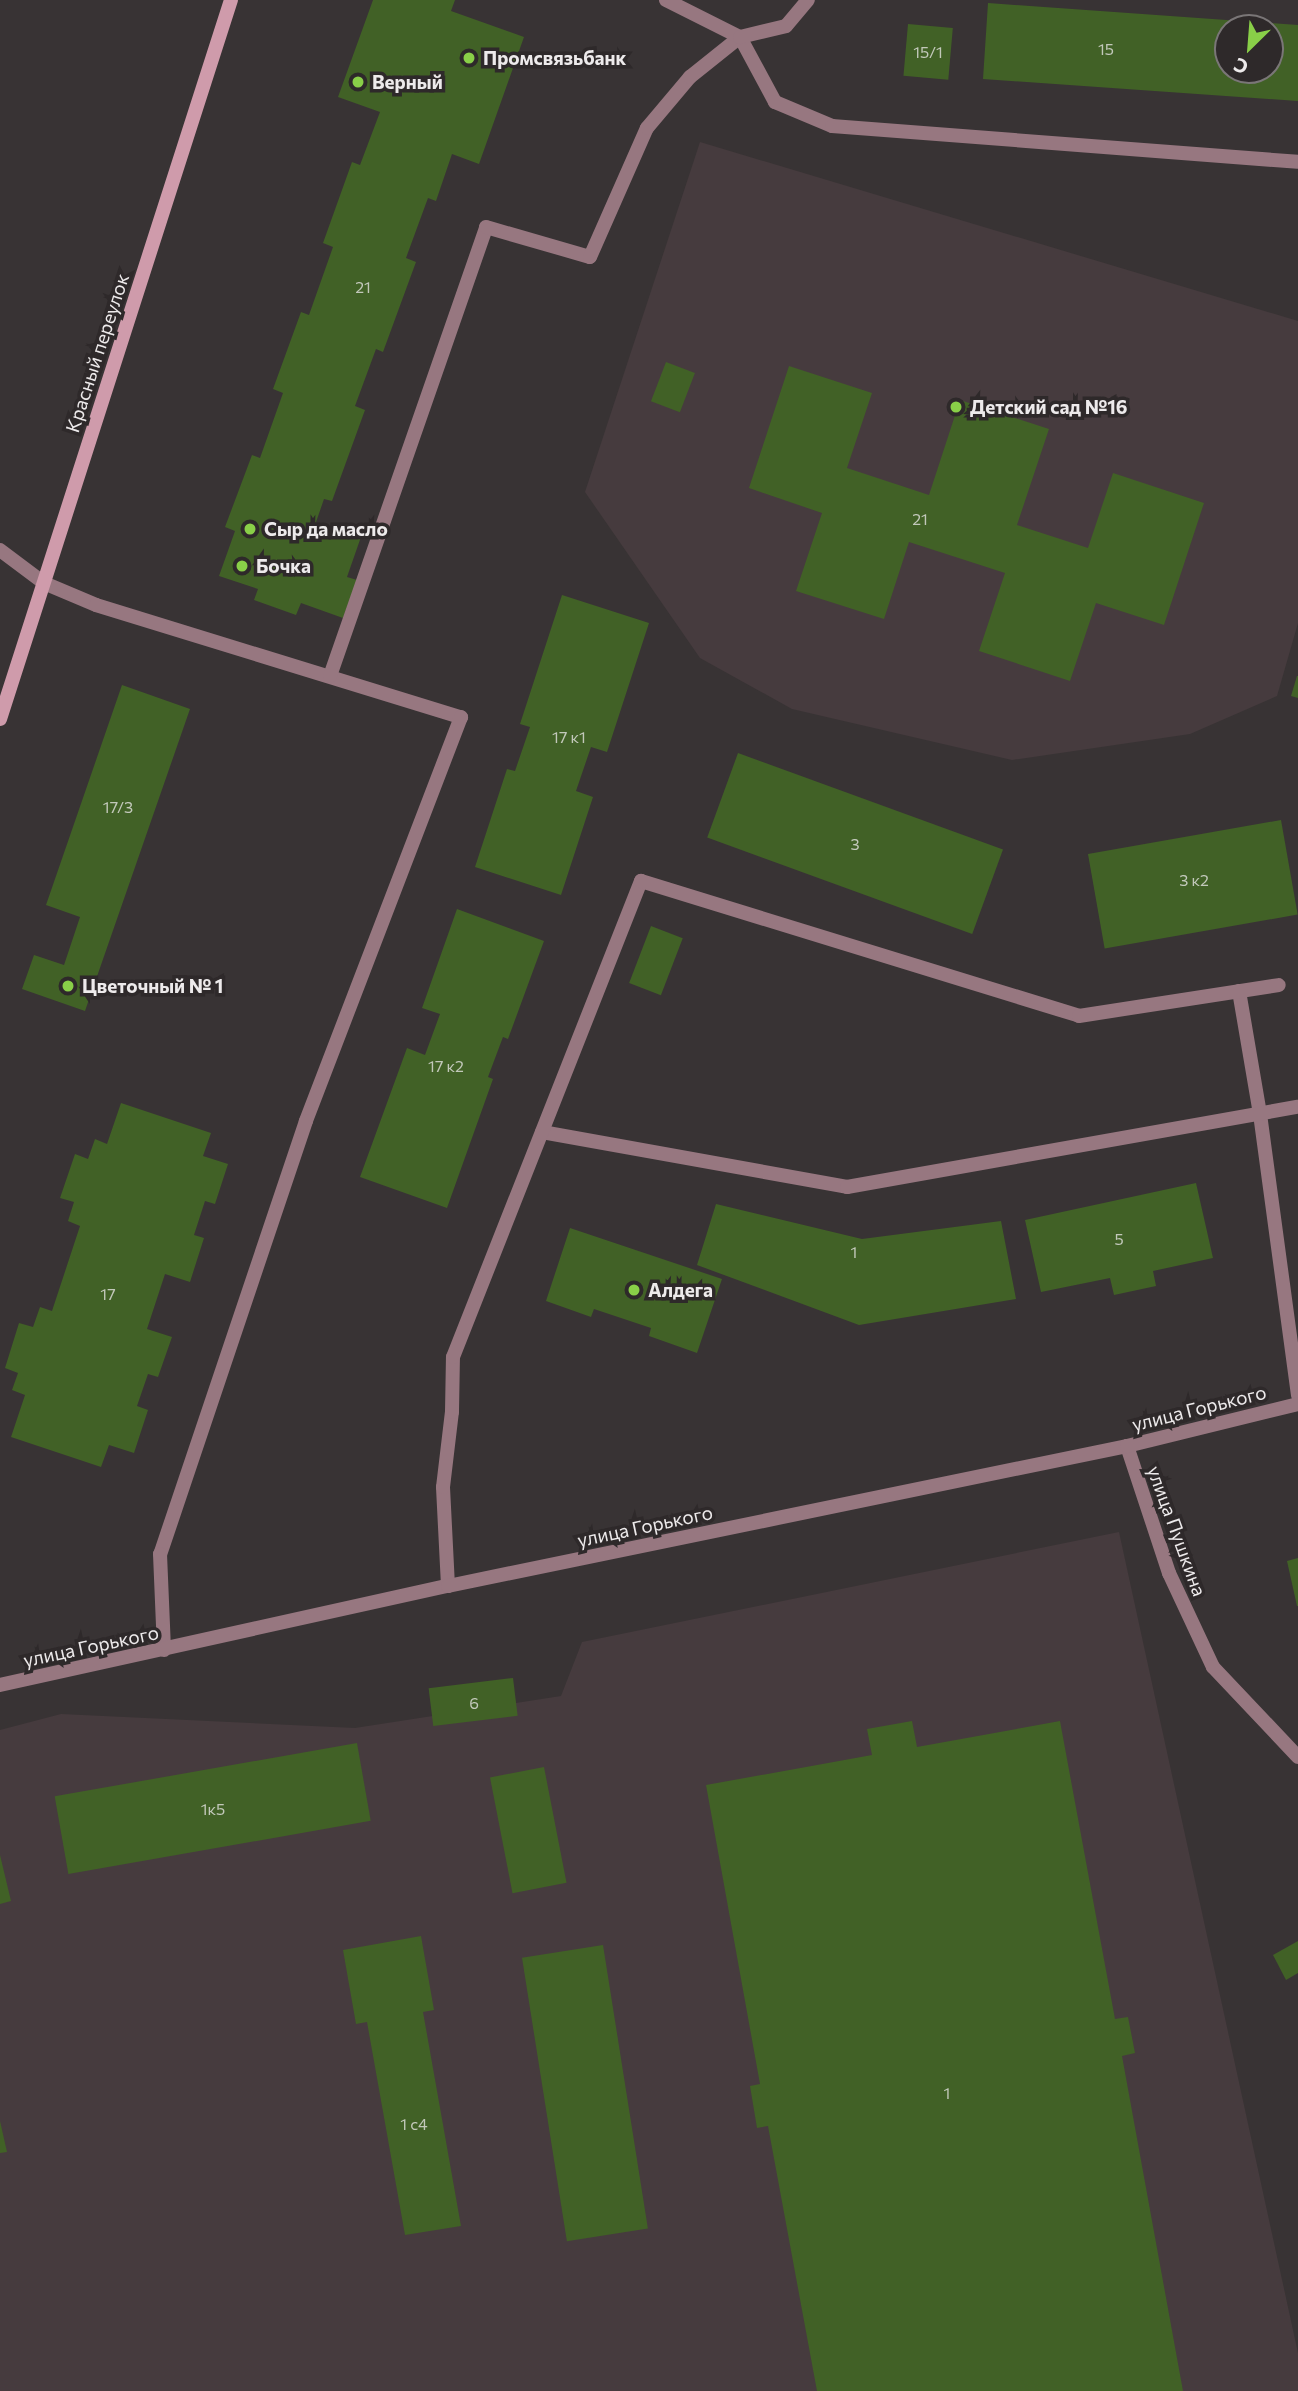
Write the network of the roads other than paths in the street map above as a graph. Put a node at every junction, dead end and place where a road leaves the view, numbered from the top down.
1 (231, 0) edge
2 (666, 0) edge
3 (808, 0) edge
4 (740, 37) junction
5 (1298, 162) edge
6 (0, 550) edge
7 (44, 583) junction
8 (330, 676) junction
9 (0, 719) edge
10 (1279, 985) dead end
11 (1239, 991) junction
12 (1298, 1107) edge
13 (1260, 1114) junction
14 (542, 1132) junction
15 (1298, 1395) edge
16 (1298, 1404) edge
17 (1127, 1446) junction
18 (448, 1587) junction
19 (164, 1650) junction
20 (0, 1685) edge
21 (1298, 1757) edge

1 - 7 main road, Красный переулок
2 - 4 street
3 - 4 street
4 - 5 street
4 - 8 street
6 - 7 street
7 - 8 street
7 - 9 main road, Красный переулок
8 - 19 street
10 - 11 street
11 - 13 street
11 - 14 street
12 - 13 street
13 - 14 street
13 - 15 street
14 - 18 street
16 - 17 street, улица Горького
17 - 18 street, улица Горького
17 - 21 street, улица Пушкина
18 - 19 street, улица Горького
19 - 20 street, улица Горького

